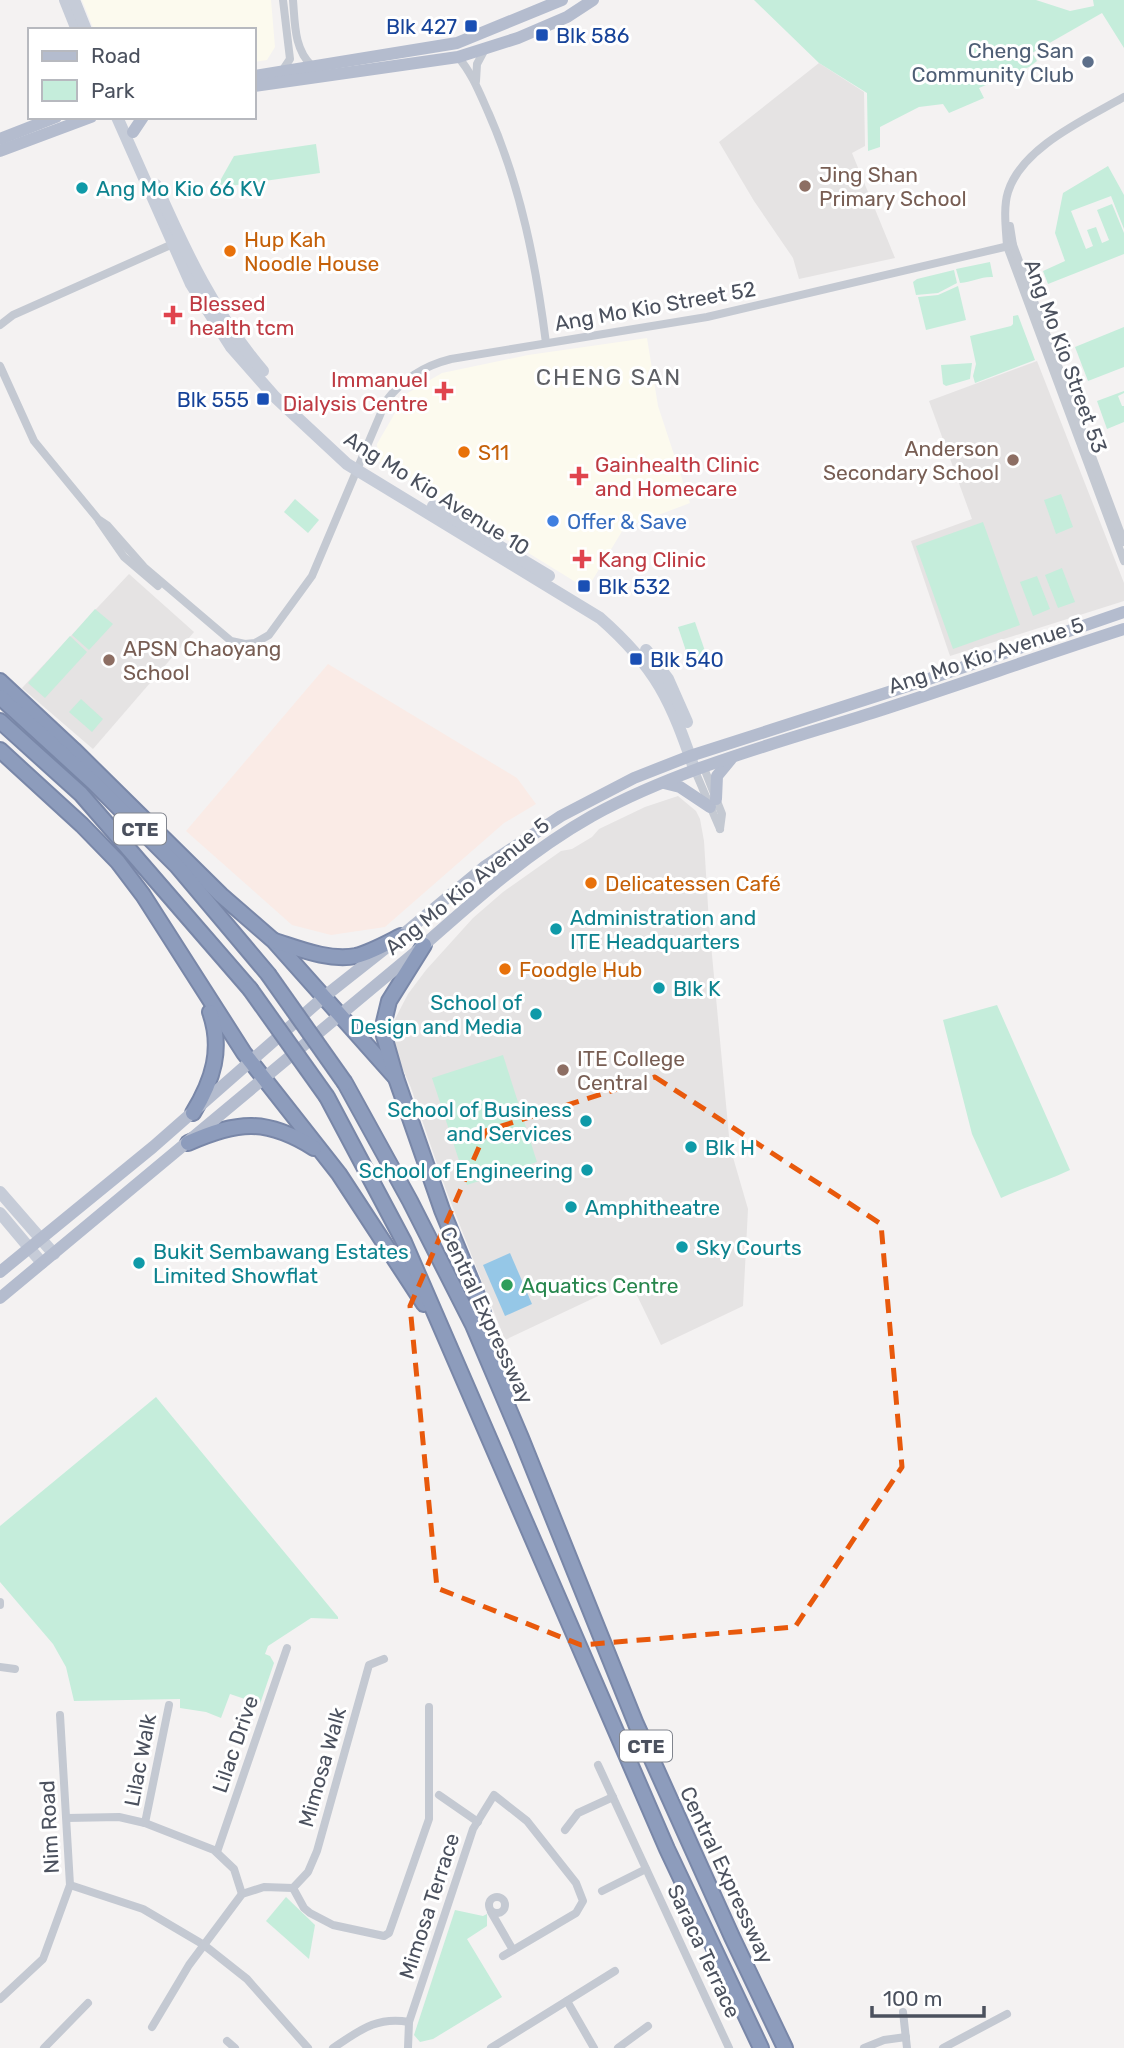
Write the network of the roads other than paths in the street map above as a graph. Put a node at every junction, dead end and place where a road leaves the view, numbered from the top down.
1 (65, 0) edge
2 (74, 0) edge
3 (283, 0) edge
4 (293, 0) edge
5 (562, 0) edge
6 (593, 0) edge
7 (75, 28) edge
8 (85, 28) edge
9 (485, 49) junction
10 (458, 57) junction
11 (312, 66) junction
12 (282, 71) junction
13 (256, 76) edge
14 (476, 84) junction
15 (256, 86) edge
16 (1124, 97) edge
17 (50, 119) edge
18 (87, 119) edge
19 (118, 119) edge
20 (127, 119) edge
21 (142, 119) edge
22 (133, 132) junction
23 (0, 139) edge
24 (0, 152) edge
25 (177, 242) junction
26 (1010, 245) junction
27 (0, 325) edge
28 (543, 344) junction
29 (0, 366) edge
30 (359, 467) junction
31 (1124, 542) edge
32 (1124, 561) edge
33 (1124, 612) edge
34 (1124, 629) edge
35 (0, 681) edge
36 (920, 682) junction
37 (925, 696) junction
38 (0, 697) edge
39 (0, 721) edge
40 (0, 750) edge
41 (694, 755) junction
42 (732, 758) junction
43 (700, 769) junction
44 (663, 783) junction
45 (713, 803) junction
46 (401, 936) junction
47 (274, 941) junction
48 (424, 945) junction
49 (201, 988) junction
50 (325, 996) junction
51 (340, 1014) junction
52 (251, 1062) junction
53 (264, 1077) junction
54 (396, 1078) junction
55 (193, 1113) junction
56 (188, 1143) junction
57 (323, 1153) junction
58 (0, 1192) edge
59 (0, 1213) edge
60 (25, 1222) junction
61 (55, 1228) junction
62 (40, 1239) junction
63 (29, 1248) junction
64 (54, 1254) junction
65 (16, 1259) junction
66 (42, 1263) junction
67 (0, 1272) edge
68 (28, 1275) junction
69 (0, 1298) edge
70 (449, 1343) junction
71 (521, 1438) junction
72 (287, 1648) dead end
73 (384, 1659) dead end
74 (0, 1667) edge
75 (15, 1670) dead end
76 (169, 1705) dead end
77 (429, 1707) dead end
78 (60, 1715) dead end
79 (598, 1765) dead end
80 (439, 1795) dead end
81 (613, 1797) junction
82 (67, 1818) junction
83 (478, 1822) junction
84 (145, 1823) junction
85 (565, 1830) dead end
86 (217, 1852) junction
87 (646, 1870) junction
88 (70, 1885) junction
89 (293, 1888) junction
90 (602, 1891) dead end
91 (242, 1894) junction
92 (491, 1912) dead end
93 (204, 1945) junction
94 (513, 1950) junction
95 (503, 1956) dead end
96 (615, 1971) dead end
97 (0, 1999) edge
98 (567, 2001) junction
99 (88, 2003) dead end
100 (903, 2012) dead end
101 (1007, 2014) dead end
102 (409, 2022) junction
103 (648, 2026) dead end
104 (152, 2027) dead end
105 (906, 2037) junction
106 (227, 2041) dead end
107 (44, 2048) edge
108 (235, 2048) edge
109 (308, 2048) edge
110 (333, 2048) edge
111 (408, 2048) edge
112 (491, 2048) edge
113 (594, 2048) edge
114 (618, 2048) edge
115 (729, 2048) edge
116 (761, 2048) edge
117 (785, 2048) edge
118 (864, 2048) edge
119 (907, 2048) edge
120 (943, 2048) edge

1 - 7 main road
2 - 8 main road
3 - 12 street
4 - 11 street
5 - 11 main road
6 - 9 main road
9 - 10 main road
9 - 14 street
10 - 14 street
10 - 15 main road
11 - 12 main road
12 - 13 main road
14 - 28 street
16 - 26 street, Ang Mo Kio Street 53
17 - 23 main road
18 - 24 main road
19 - 25 main road, Ang Mo Kio Avenue 10
20 - 22 main road, Ang Mo Kio Avenue 10
21 - 22 main road
22 - 25 main road, Ang Mo Kio Avenue 10
25 - 27 street
25 - 30 main road, Ang Mo Kio Avenue 10
26 - 28 street, Ang Mo Kio Street 52
26 - 31 street, Ang Mo Kio Street 53
26 - 32 street, Ang Mo Kio Street 53
28 - 30 street, Ang Mo Kio Street 52
29 - 30 street, Ang Mo Kio Street 52
30 - 41 main road, Ang Mo Kio Avenue 10
33 - 36 main road, Ang Mo Kio Avenue 5
34 - 37 main road, Ang Mo Kio Avenue 5
35 - 47 highway
36 - 37 main road
36 - 41 main road, Ang Mo Kio Avenue 5
37 - 42 main road, Ang Mo Kio Avenue 5
38 - 71 highway, Central Expressway / CTE, bridge
39 - 70 highway, Central Expressway / CTE, bridge
40 - 49 highway
41 - 43 main road, Ang Mo Kio Avenue 10
41 - 46 main road, Ang Mo Kio Avenue 5
42 - 43 main road, Ang Mo Kio Avenue 5
42 - 45 main road
43 - 44 main road, Ang Mo Kio Avenue 5
43 - 45 street
44 - 45 main road
44 - 48 main road, Ang Mo Kio Avenue 5
46 - 47 highway
46 - 50 main road, Ang Mo Kio Avenue 5
47 - 50 highway
48 - 51 main road, Ang Mo Kio Avenue 5
48 - 54 highway
49 - 52 highway
49 - 55 highway
50 - 51 highway
50 - 52 main road, Ang Mo Kio Avenue 5
51 - 53 main road, Ang Mo Kio Avenue 5
51 - 54 highway
52 - 53 highway
52 - 55 main road, Ang Mo Kio Avenue 5
53 - 56 main road, Ang Mo Kio Avenue 5
53 - 57 highway
54 - 71 highway
55 - 61 main road, Ang Mo Kio Avenue 5
56 - 57 highway
56 - 64 main road, Ang Mo Kio Avenue 5
57 - 70 highway
58 - 60 main road
59 - 63 main road
60 - 61 main road
60 - 62 main road
61 - 62 main road, Ang Mo Kio Avenue 5
62 - 63 main road, Ang Mo Kio Avenue 5
62 - 64 main road
63 - 65 main road, Ang Mo Kio Avenue 5
63 - 66 main road
64 - 66 main road, Ang Mo Kio Avenue 5
65 - 67 main road, Ang Mo Kio Avenue 5
65 - 68 main road
66 - 68 main road, Ang Mo Kio Avenue 5
68 - 69 main road, Ang Mo Kio Avenue 5
70 - 116 highway, Central Expressway / CTE
71 - 117 highway, Central Expressway / CTE
72 - 86 street, Lilac Drive
73 - 89 street, Mimosa Walk
74 - 75 street
76 - 84 street, Lilac Walk
77 - 89 street
78 - 82 street, Nim Road
79 - 81 street, Saraca Terrace
80 - 83 street, Mimosa Terrace
81 - 85 street
81 - 87 street, Saraca Terrace
82 - 84 street
82 - 88 street, Nim Road
83 - 94 street
83 - 102 street, Mimosa Terrace
84 - 86 street
86 - 91 street
87 - 90 street, Saraca Terrace
87 - 115 street, Saraca Terrace
88 - 93 street
88 - 97 street, Nim Road
89 - 91 street
91 - 93 street
92 - 94 street
93 - 104 street
93 - 109 street
94 - 95 street
96 - 98 street
98 - 112 street
98 - 113 street
99 - 107 street
100 - 105 street
101 - 120 street
102 - 110 street
102 - 111 street, Mimosa Terrace
103 - 114 street
105 - 118 street
105 - 119 street
106 - 108 street

